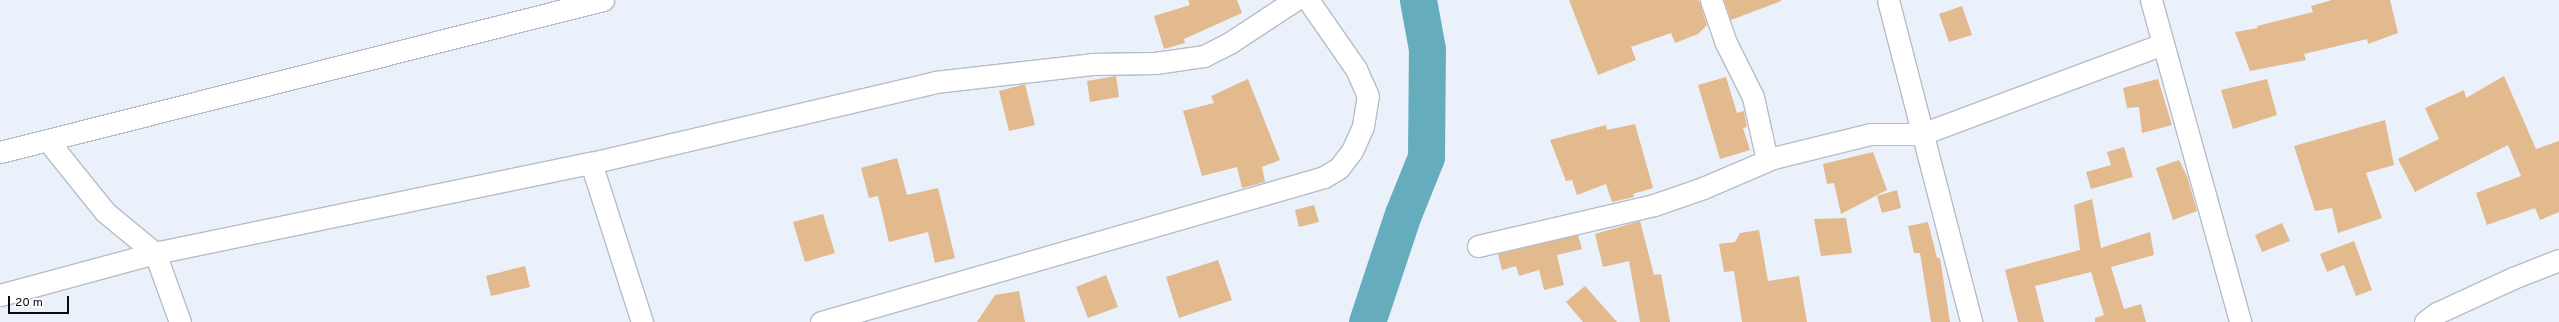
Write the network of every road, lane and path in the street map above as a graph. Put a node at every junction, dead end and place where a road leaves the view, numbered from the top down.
1 (603, 0) edge
2 (1295, 0) edge
3 (1308, 0) edge
4 (1711, 0) edge
5 (1888, 0) edge
6 (2151, 0) edge
7 (2163, 44) junction
8 (1922, 134) junction
9 (48, 140) junction
10 (0, 152) edge
11 (1767, 160) junction
12 (591, 163) junction
13 (1478, 246) dead end
14 (155, 253) junction
15 (2559, 260) edge
16 (0, 296) edge
17 (180, 322) edge
18 (642, 322) edge
19 (821, 322) edge
20 (1971, 322) edge
21 (2240, 322) edge
22 (2425, 322) edge

1 - 9 street
2 - 12 street
3 - 19 street
4 - 11 street
5 - 8 street
6 - 7 street
7 - 8 street
7 - 21 street
8 - 11 street
8 - 20 street
9 - 10 street
9 - 14 street
11 - 13 street
12 - 14 street
12 - 18 street
14 - 16 street
14 - 17 street
15 - 22 street

